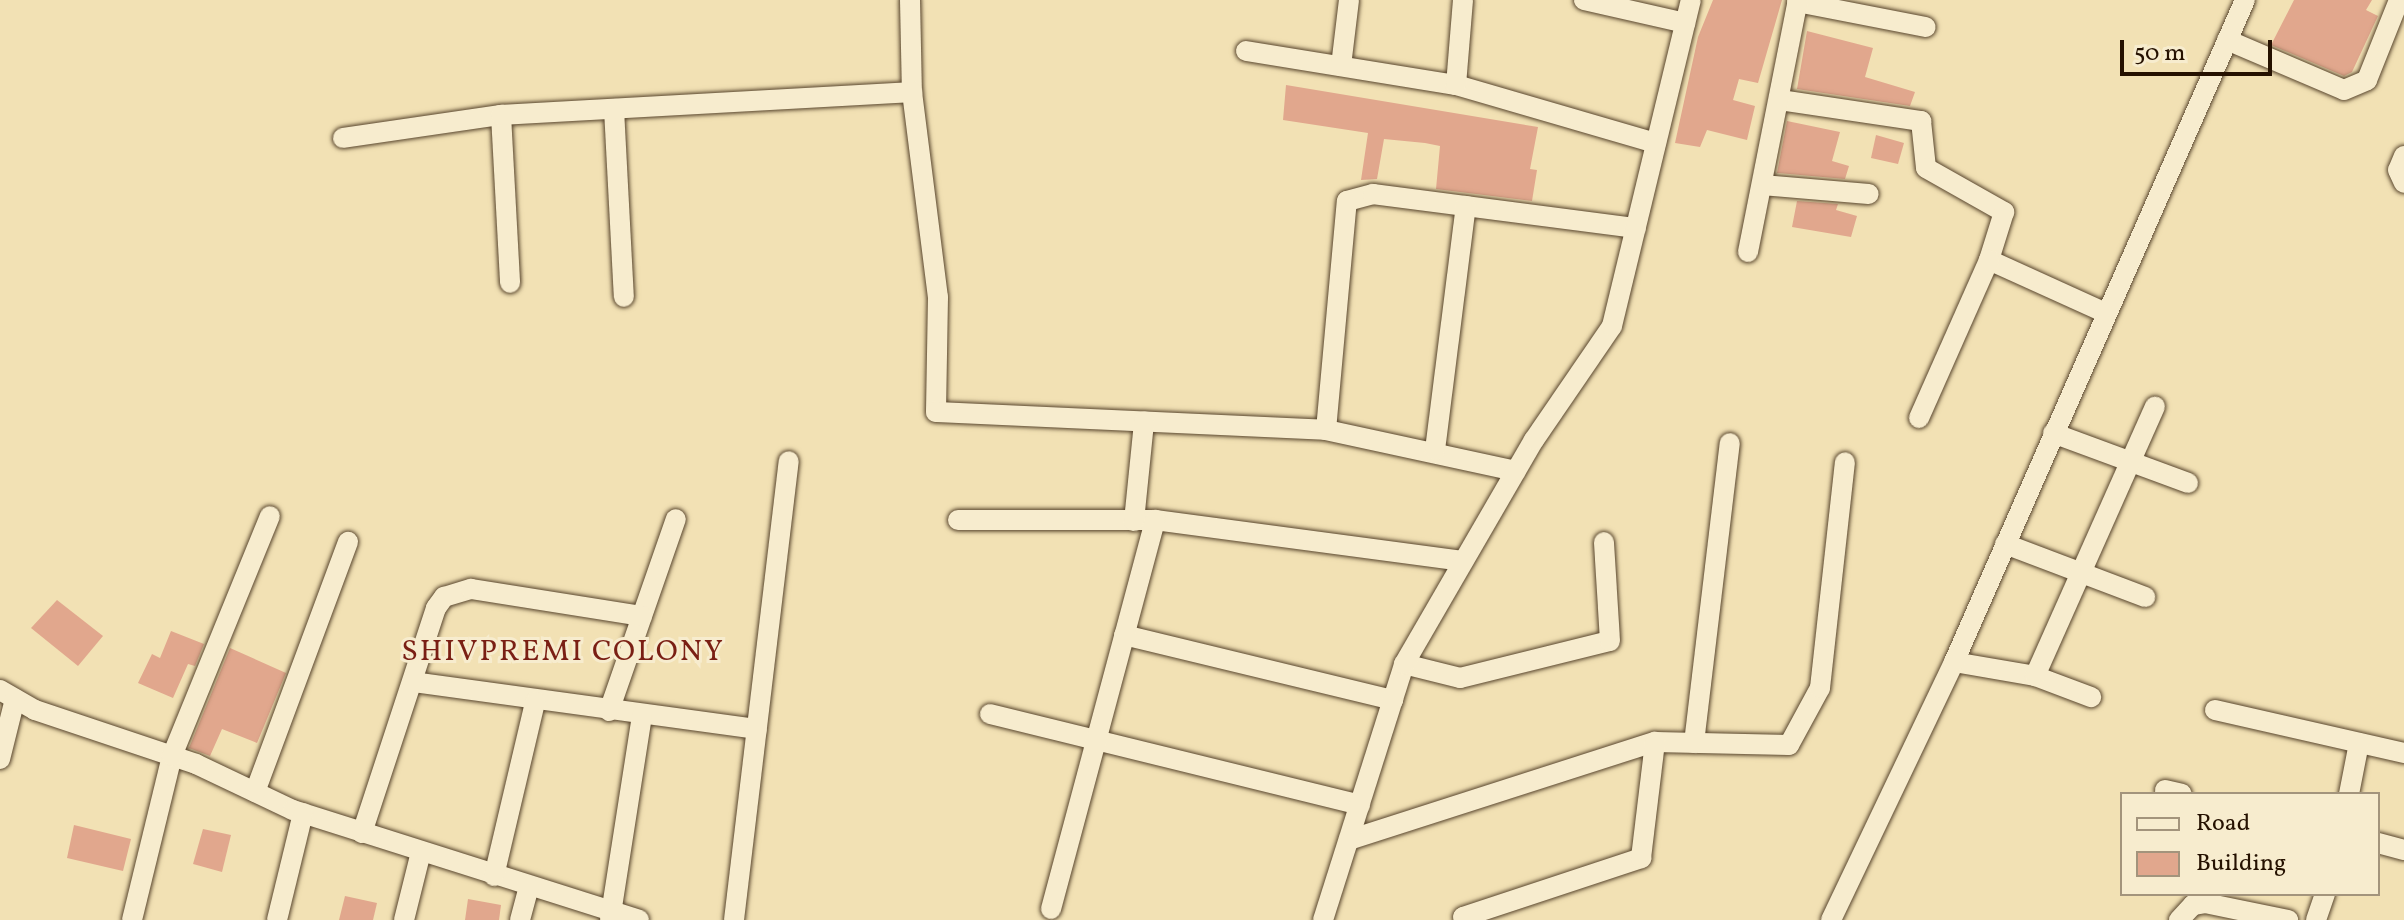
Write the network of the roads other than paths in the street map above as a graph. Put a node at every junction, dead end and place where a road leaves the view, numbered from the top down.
1 (910, 0) edge
2 (1349, 0) edge
3 (1463, 0) edge
4 (1584, 0) edge
5 (1691, 0) edge
6 (2245, 0) edge
7 (2399, 0) edge
8 (1798, 1) edge
9 (1685, 23) junction
10 (1926, 27) dead end
11 (2227, 40) junction
12 (1246, 51) dead end
13 (1341, 66) junction
14 (1456, 85) junction
15 (912, 92) junction
16 (1780, 100) junction
17 (614, 109) junction
18 (501, 115) junction
19 (343, 138) dead end
20 (1656, 143) junction
21 (2404, 156) edge
22 (2404, 183) edge
23 (1762, 185) junction
24 (1869, 194) dead end
25 (1466, 206) junction
26 (1636, 228) junction
27 (1748, 252) dead end
28 (1989, 260) junction
29 (510, 283) dead end
30 (624, 297) dead end
31 (2106, 313) junction
32 (2155, 406) dead end
33 (1919, 418) dead end
34 (1144, 422) junction
35 (1326, 430) junction
36 (2053, 433) junction
37 (1730, 443) dead end
38 (1435, 450) junction
39 (789, 461) dead end
40 (2128, 461) junction
41 (1845, 462) dead end
42 (1516, 471) junction
43 (2188, 483) dead end
44 (270, 516) dead end
45 (676, 519) dead end
46 (958, 520) dead end
47 (1155, 520) junction
48 (1134, 521) junction
49 (348, 542) dead end
50 (1604, 542) dead end
51 (2005, 544) junction
52 (1463, 561) junction
53 (2080, 573) junction
54 (2145, 597) dead end
55 (642, 616) junction
56 (1124, 635) junction
57 (1954, 662) junction
58 (1404, 664) junction
59 (2035, 676) junction
60 (413, 682) junction
61 (7, 694) edge
62 (2091, 697) dead end
63 (1393, 700) junction
64 (535, 702) junction
65 (2215, 710) dead end
66 (609, 711) junction
67 (990, 714) dead end
68 (642, 715) junction
69 (757, 729) junction
70 (1096, 740) junction
71 (1655, 742) junction
72 (1694, 743) junction
73 (2359, 743) junction
74 (2404, 753) edge
75 (172, 756) junction
76 (0, 759) edge
77 (255, 792) junction
78 (2349, 792) edge
79 (1360, 805) junction
80 (303, 813) junction
81 (362, 833) junction
82 (1349, 840) junction
83 (2380, 844) edge
84 (2404, 850) edge
85 (421, 852) junction
86 (494, 876) junction
87 (529, 887) junction
88 (2324, 896) edge
89 (1051, 909) dead end
90 (611, 916) edge
91 (132, 920) edge
92 (277, 920) edge
93 (404, 920) edge
94 (520, 920) edge
95 (639, 920) edge
96 (734, 920) edge
97 (1323, 920) edge
98 (1473, 920) edge
99 (1831, 920) edge
100 (2179, 920) edge
101 (2288, 920) edge
102 (2316, 920) edge

1 - 15 street
2 - 13 street
3 - 14 street
4 - 9 street
5 - 9 street
6 - 11 street
7 - 11 street
8 - 10 street
8 - 16 street
9 - 20 street
11 - 31 street
12 - 13 street
13 - 14 street
14 - 20 street
15 - 17 street
15 - 34 street
16 - 23 street
16 - 28 street
17 - 18 street
17 - 30 street
18 - 19 street
18 - 29 street
20 - 26 street
21 - 22 street
23 - 24 street
23 - 27 street
25 - 26 street
25 - 35 street
25 - 38 street
26 - 42 street
28 - 31 street
28 - 33 street
31 - 36 street
32 - 40 street
34 - 35 street
34 - 48 street
35 - 38 street
36 - 40 street
36 - 51 street
37 - 72 street
38 - 42 street
39 - 69 street
40 - 43 street
40 - 53 street
41 - 72 street
42 - 52 street
44 - 75 street
45 - 55 street
46 - 48 street
47 - 48 street
47 - 52 street
47 - 56 street
49 - 77 street
50 - 58 street
51 - 53 street
51 - 57 street
52 - 58 street
53 - 54 street
53 - 59 street
55 - 60 street
55 - 66 street
56 - 63 street
56 - 70 street
57 - 59 street
57 - 99 street
58 - 63 street
59 - 62 street
60 - 64 street
60 - 81 street
61 - 75 street
61 - 76 street
63 - 79 street
64 - 66 street
64 - 86 street
65 - 73 street
66 - 68 street
67 - 70 street
68 - 69 street
68 - 90 street
69 - 96 street
70 - 79 street
70 - 89 street
71 - 72 street
71 - 82 street
71 - 98 street
73 - 74 street
73 - 78 street
75 - 77 street
75 - 91 street
77 - 80 street
79 - 82 street
80 - 81 street
80 - 92 street
81 - 85 street
82 - 97 street
83 - 84 street
85 - 86 street
85 - 93 street
86 - 87 street
87 - 90 street
87 - 94 street
88 - 102 street
90 - 95 street
100 - 101 street

